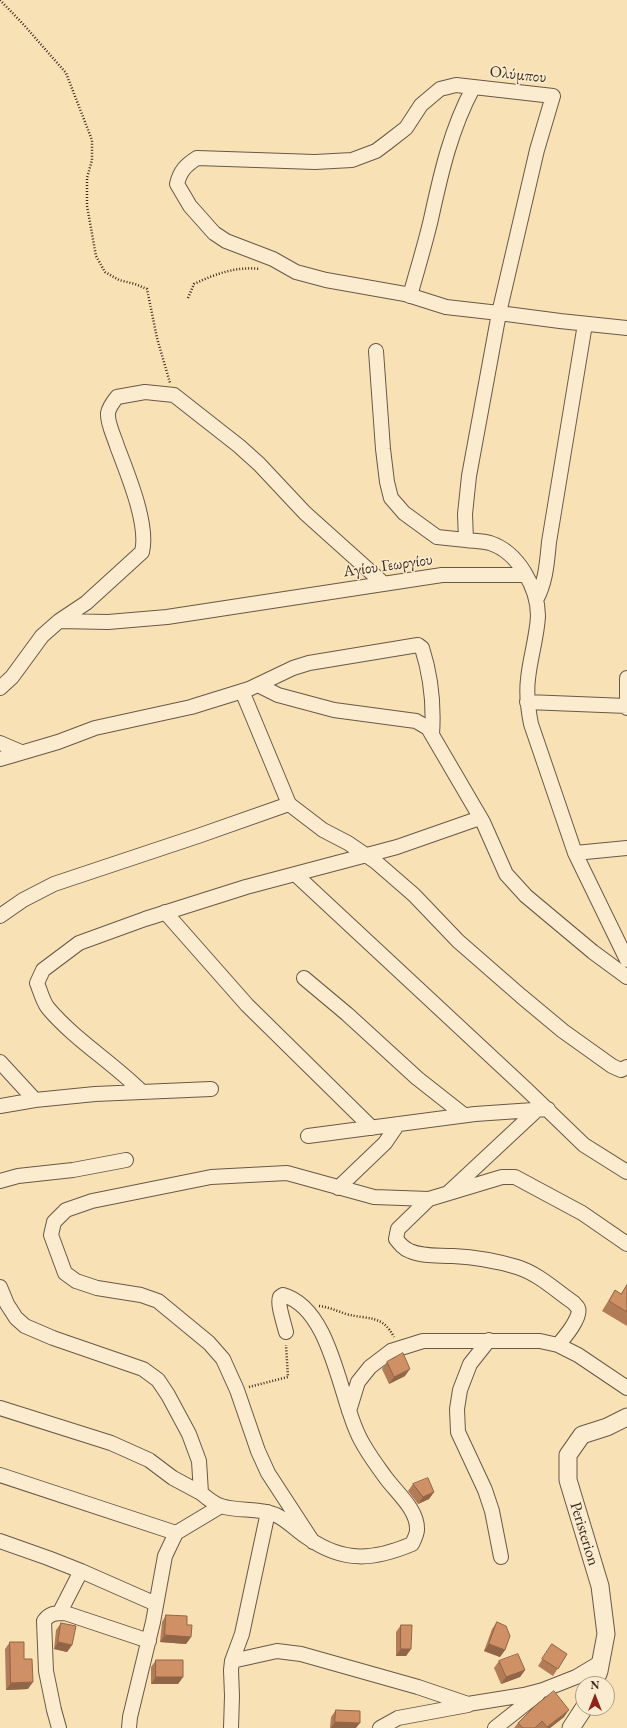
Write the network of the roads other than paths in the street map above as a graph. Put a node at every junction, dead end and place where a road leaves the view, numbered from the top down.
1 (473, 88) junction
2 (410, 296) junction
3 (499, 313) junction
4 (586, 324) junction
5 (627, 328) edge
6 (376, 351) dead end
7 (466, 540) junction
8 (526, 575) junction
9 (383, 583) junction
10 (536, 600) junction
11 (59, 621) junction
12 (627, 678) edge
13 (258, 685) junction
14 (0, 688) edge
15 (242, 691) junction
16 (527, 702) junction
17 (627, 707) edge
18 (432, 735) junction
19 (0, 743) edge
20 (21, 752) junction
21 (0, 758) edge
22 (289, 804) junction
23 (480, 818) junction
24 (627, 848) edge
25 (575, 853) junction
26 (366, 855) junction
27 (295, 874) junction
28 (165, 912) junction
29 (0, 916) edge
30 (627, 960) edge
31 (627, 977) edge
32 (304, 978) dead end
33 (0, 1062) edge
34 (627, 1067) edge
35 (211, 1089) dead end
36 (141, 1091) junction
37 (35, 1100) junction
38 (0, 1106) edge
39 (543, 1109) junction
40 (464, 1115) junction
41 (398, 1124) junction
42 (372, 1128) junction
43 (308, 1136) dead end
44 (126, 1160) dead end
45 (627, 1172) edge
46 (0, 1181) edge
47 (338, 1188) junction
48 (446, 1195) junction
49 (429, 1199) junction
50 (627, 1244) edge
51 (0, 1287) edge
52 (286, 1332) road end
53 (489, 1340) junction
54 (558, 1345) junction
55 (627, 1388) edge
56 (0, 1408) edge
57 (349, 1411) junction
58 (627, 1417) edge
59 (0, 1475) edge
60 (201, 1493) junction
61 (221, 1506) junction
62 (268, 1512) junction
63 (176, 1533) junction
64 (0, 1541) edge
65 (313, 1542) junction
66 (501, 1558) dead end
67 (81, 1571) junction
68 (156, 1604) junction
69 (61, 1610) dead end
70 (149, 1641) junction
71 (232, 1661) junction
72 (600, 1662) junction
73 (596, 1676) edge
74 (543, 1690) junction
75 (468, 1704) junction
76 (579, 1716) edge
77 (59, 1728) edge
78 (129, 1728) edge
79 (231, 1728) edge
80 (380, 1728) edge
81 (495, 1728) edge
82 (571, 1728) edge

1 - 2 street, Ολύμπου
1 - 2 street
1 - 3 street, Ολύμπου
2 - 3 street
3 - 4 street
3 - 7 street
4 - 5 street
4 - 10 street
6 - 7 street
7 - 8 street
8 - 9 street, Αγίου Γεωργίου
8 - 10 street
9 - 11 street, Αγίου Γεωργίου
9 - 11 street
10 - 16 street
11 - 14 street
12 - 17 street
13 - 15 street
13 - 18 street
13 - 18 street
15 - 20 street
15 - 22 street
16 - 17 street
16 - 25 street
18 - 23 street
19 - 20 street
20 - 21 street
22 - 26 street
22 - 29 street
23 - 26 street
23 - 31 street
24 - 25 street
25 - 30 street
26 - 27 street
26 - 34 street
27 - 28 street
27 - 39 street
28 - 36 street
28 - 42 street
32 - 40 street
33 - 37 street
35 - 36 street
36 - 37 street
37 - 38 street
39 - 40 street
39 - 45 street
39 - 48 street
40 - 41 street
41 - 42 street
41 - 47 street
42 - 43 street
44 - 46 street
47 - 49 street
47 - 65 street
48 - 49 street
48 - 50 street
49 - 54 street
51 - 60 street
52 - 57 street
53 - 54 street
53 - 57 street
53 - 66 street
54 - 55 street
56 - 60 street
57 - 65 street
58 - 72 street, Peristerion
59 - 63 street
60 - 61 street
61 - 62 street
61 - 63 street
62 - 65 street
62 - 71 street
63 - 68 street
64 - 67 street
67 - 68 street
67 - 69 street
68 - 70 street
70 - 77 street
70 - 78 street
71 - 75 street
71 - 79 street
72 - 73 street, Peristerion
72 - 74 street
74 - 75 street
74 - 81 street
75 - 80 street
76 - 82 street

